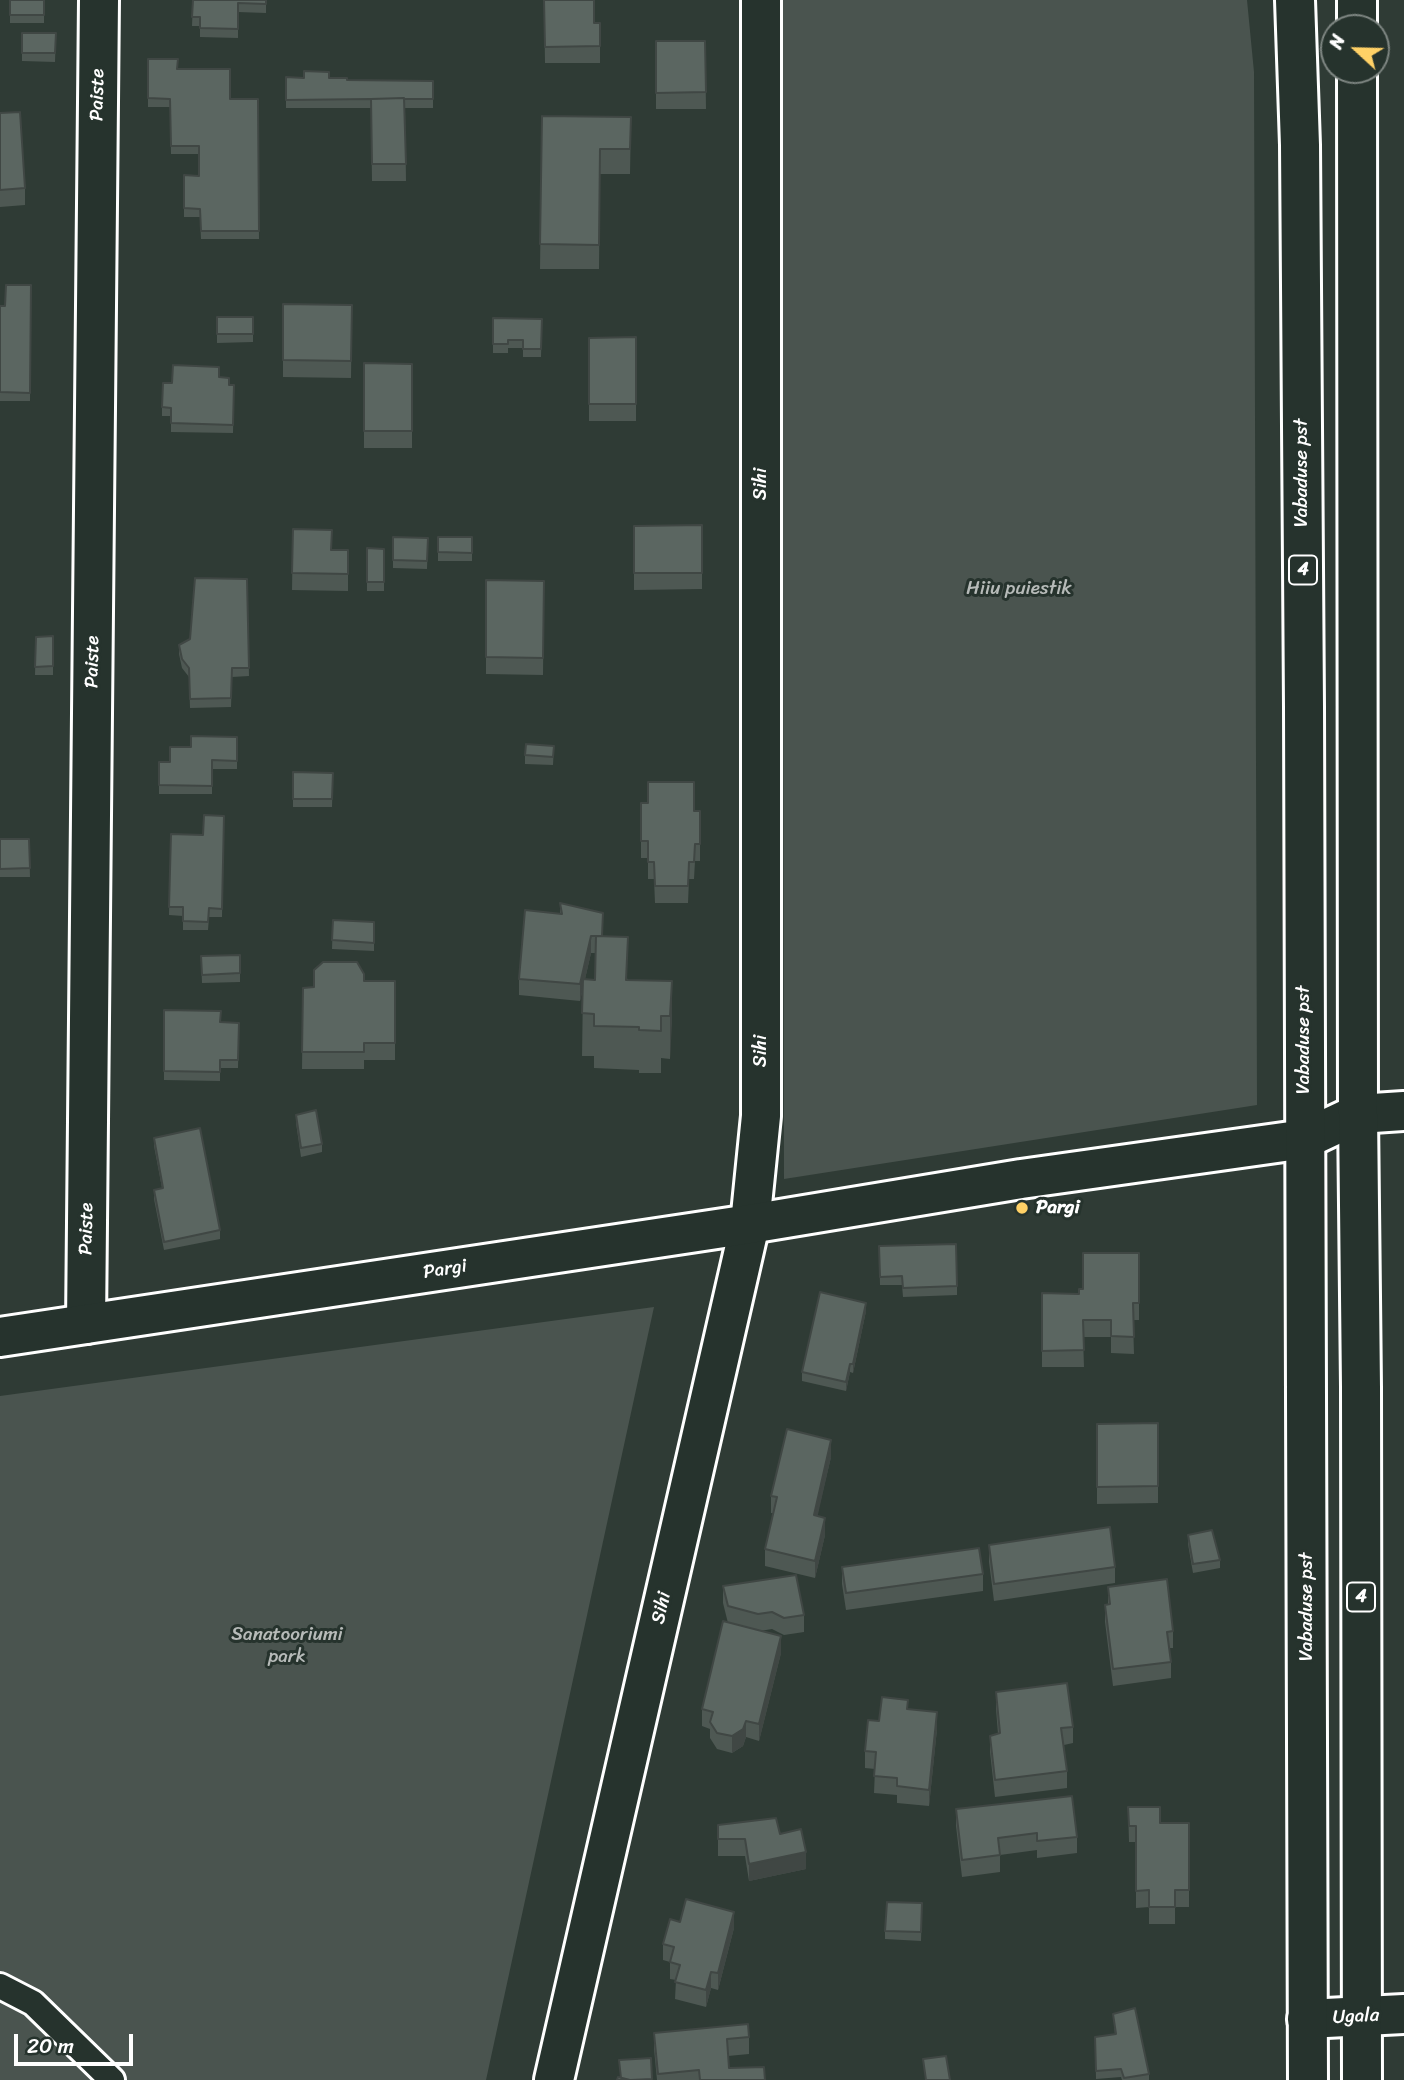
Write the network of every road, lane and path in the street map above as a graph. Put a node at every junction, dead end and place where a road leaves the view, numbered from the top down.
1 (99, 0) edge
2 (761, 0) edge
3 (1295, 0) edge
4 (1357, 84) edge
5 (1404, 1111) edge
6 (1358, 1114) junction
7 (1305, 1139) junction
8 (750, 1224) junction
9 (86, 1324) junction
10 (0, 1337) edge
11 (0, 1986) edge
12 (1404, 2014) edge
13 (1362, 2017) junction
14 (1307, 2020) junction
15 (113, 2080) edge
16 (554, 2080) edge
17 (1308, 2080) edge
18 (1362, 2080) edge

1 - 9 main road, Paiste
2 - 8 main road, Sihi
3 - 7 main road, Vabaduse pst / 4
4 - 6 main road, 4
5 - 6 main road
6 - 7 main road, Pargi
6 - 13 main road, 4
7 - 8 main road, Pargi
7 - 14 main road, Vabaduse pst / 4
8 - 9 main road, Pargi
8 - 16 main road, Sihi
9 - 10 main road, Pargi
11 - 15 lane
12 - 13 main road, Ugala
13 - 14 main road, Ugala
13 - 18 main road, 4
14 - 17 main road, Vabaduse pst / 4

